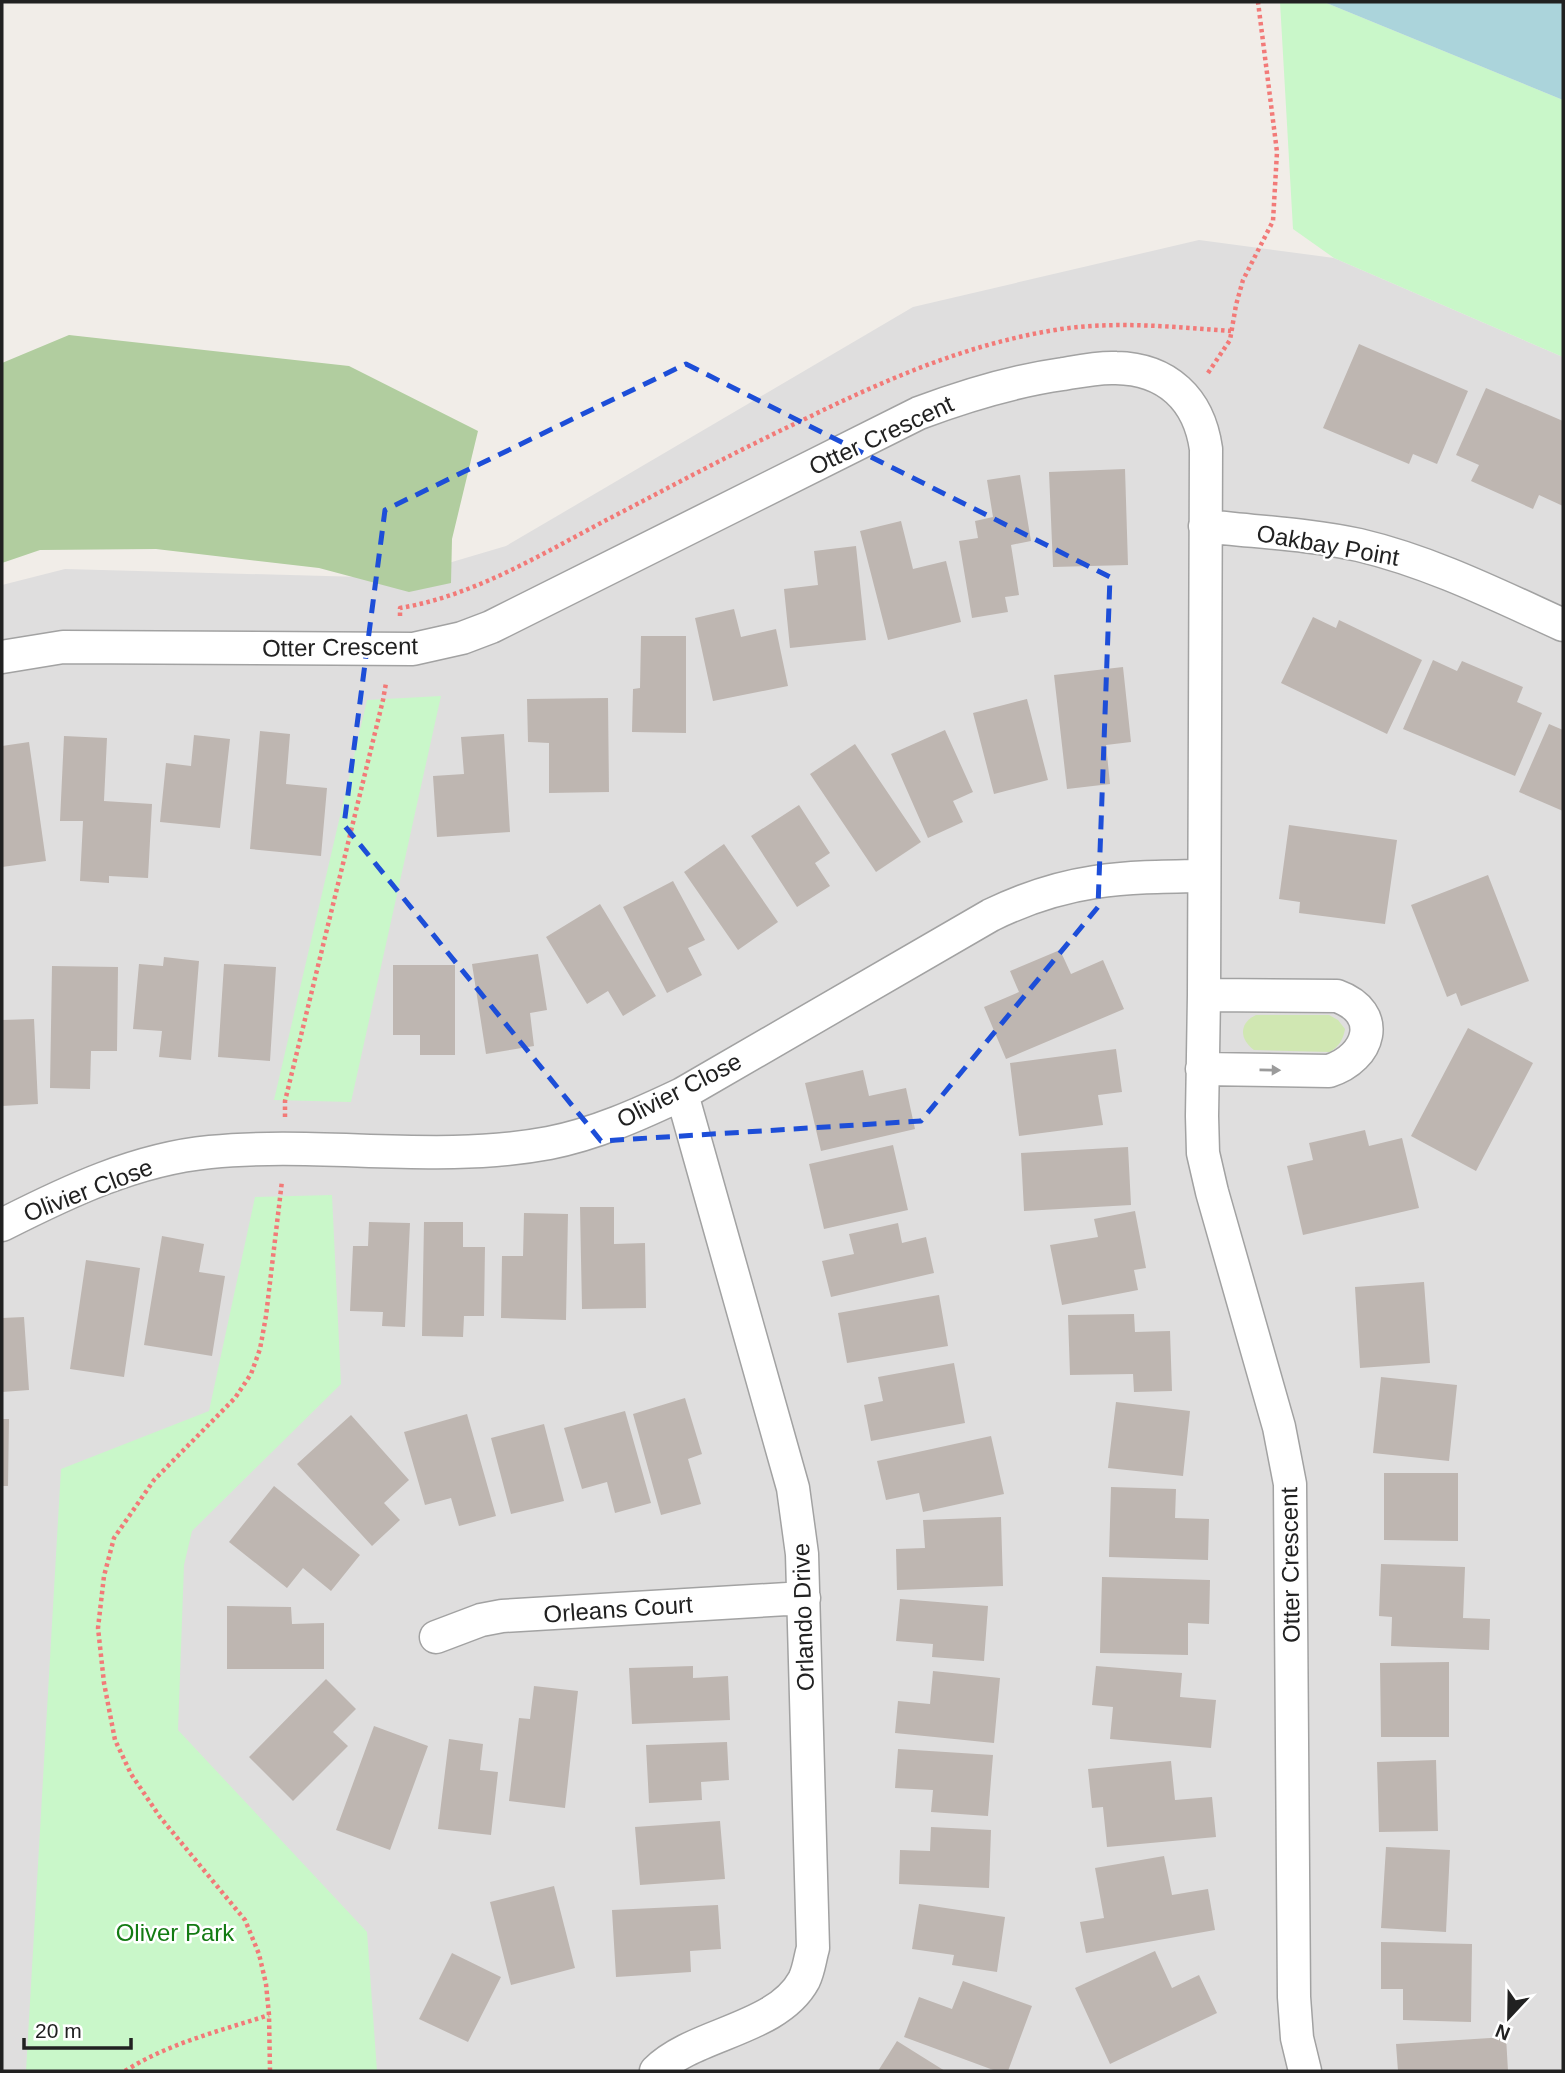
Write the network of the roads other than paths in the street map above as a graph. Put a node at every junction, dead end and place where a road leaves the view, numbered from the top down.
1 (1205, 526) junction
2 (1563, 625) edge
3 (2, 657) edge
4 (1203, 876) junction
5 (1204, 995) junction
6 (1202, 1069) junction
7 (682, 1094) junction
8 (2, 1225) edge
9 (804, 1598) junction
10 (436, 1637) dead end
11 (656, 2071) edge
12 (1304, 2071) edge

1 - 2 street, Oakbay Point
1 - 3 street, Otter Crescent
1 - 4 street, Otter Crescent
4 - 5 street, Otter Crescent
4 - 7 street, Olivier Close
5 - 6 street, Otter Crescent
6 -> 5 street
6 - 12 street, Otter Crescent
7 - 8 street, Olivier Close
7 - 9 street, Orlando Drive
9 - 10 street, Orleans Court
9 - 11 street, Orlando Drive

